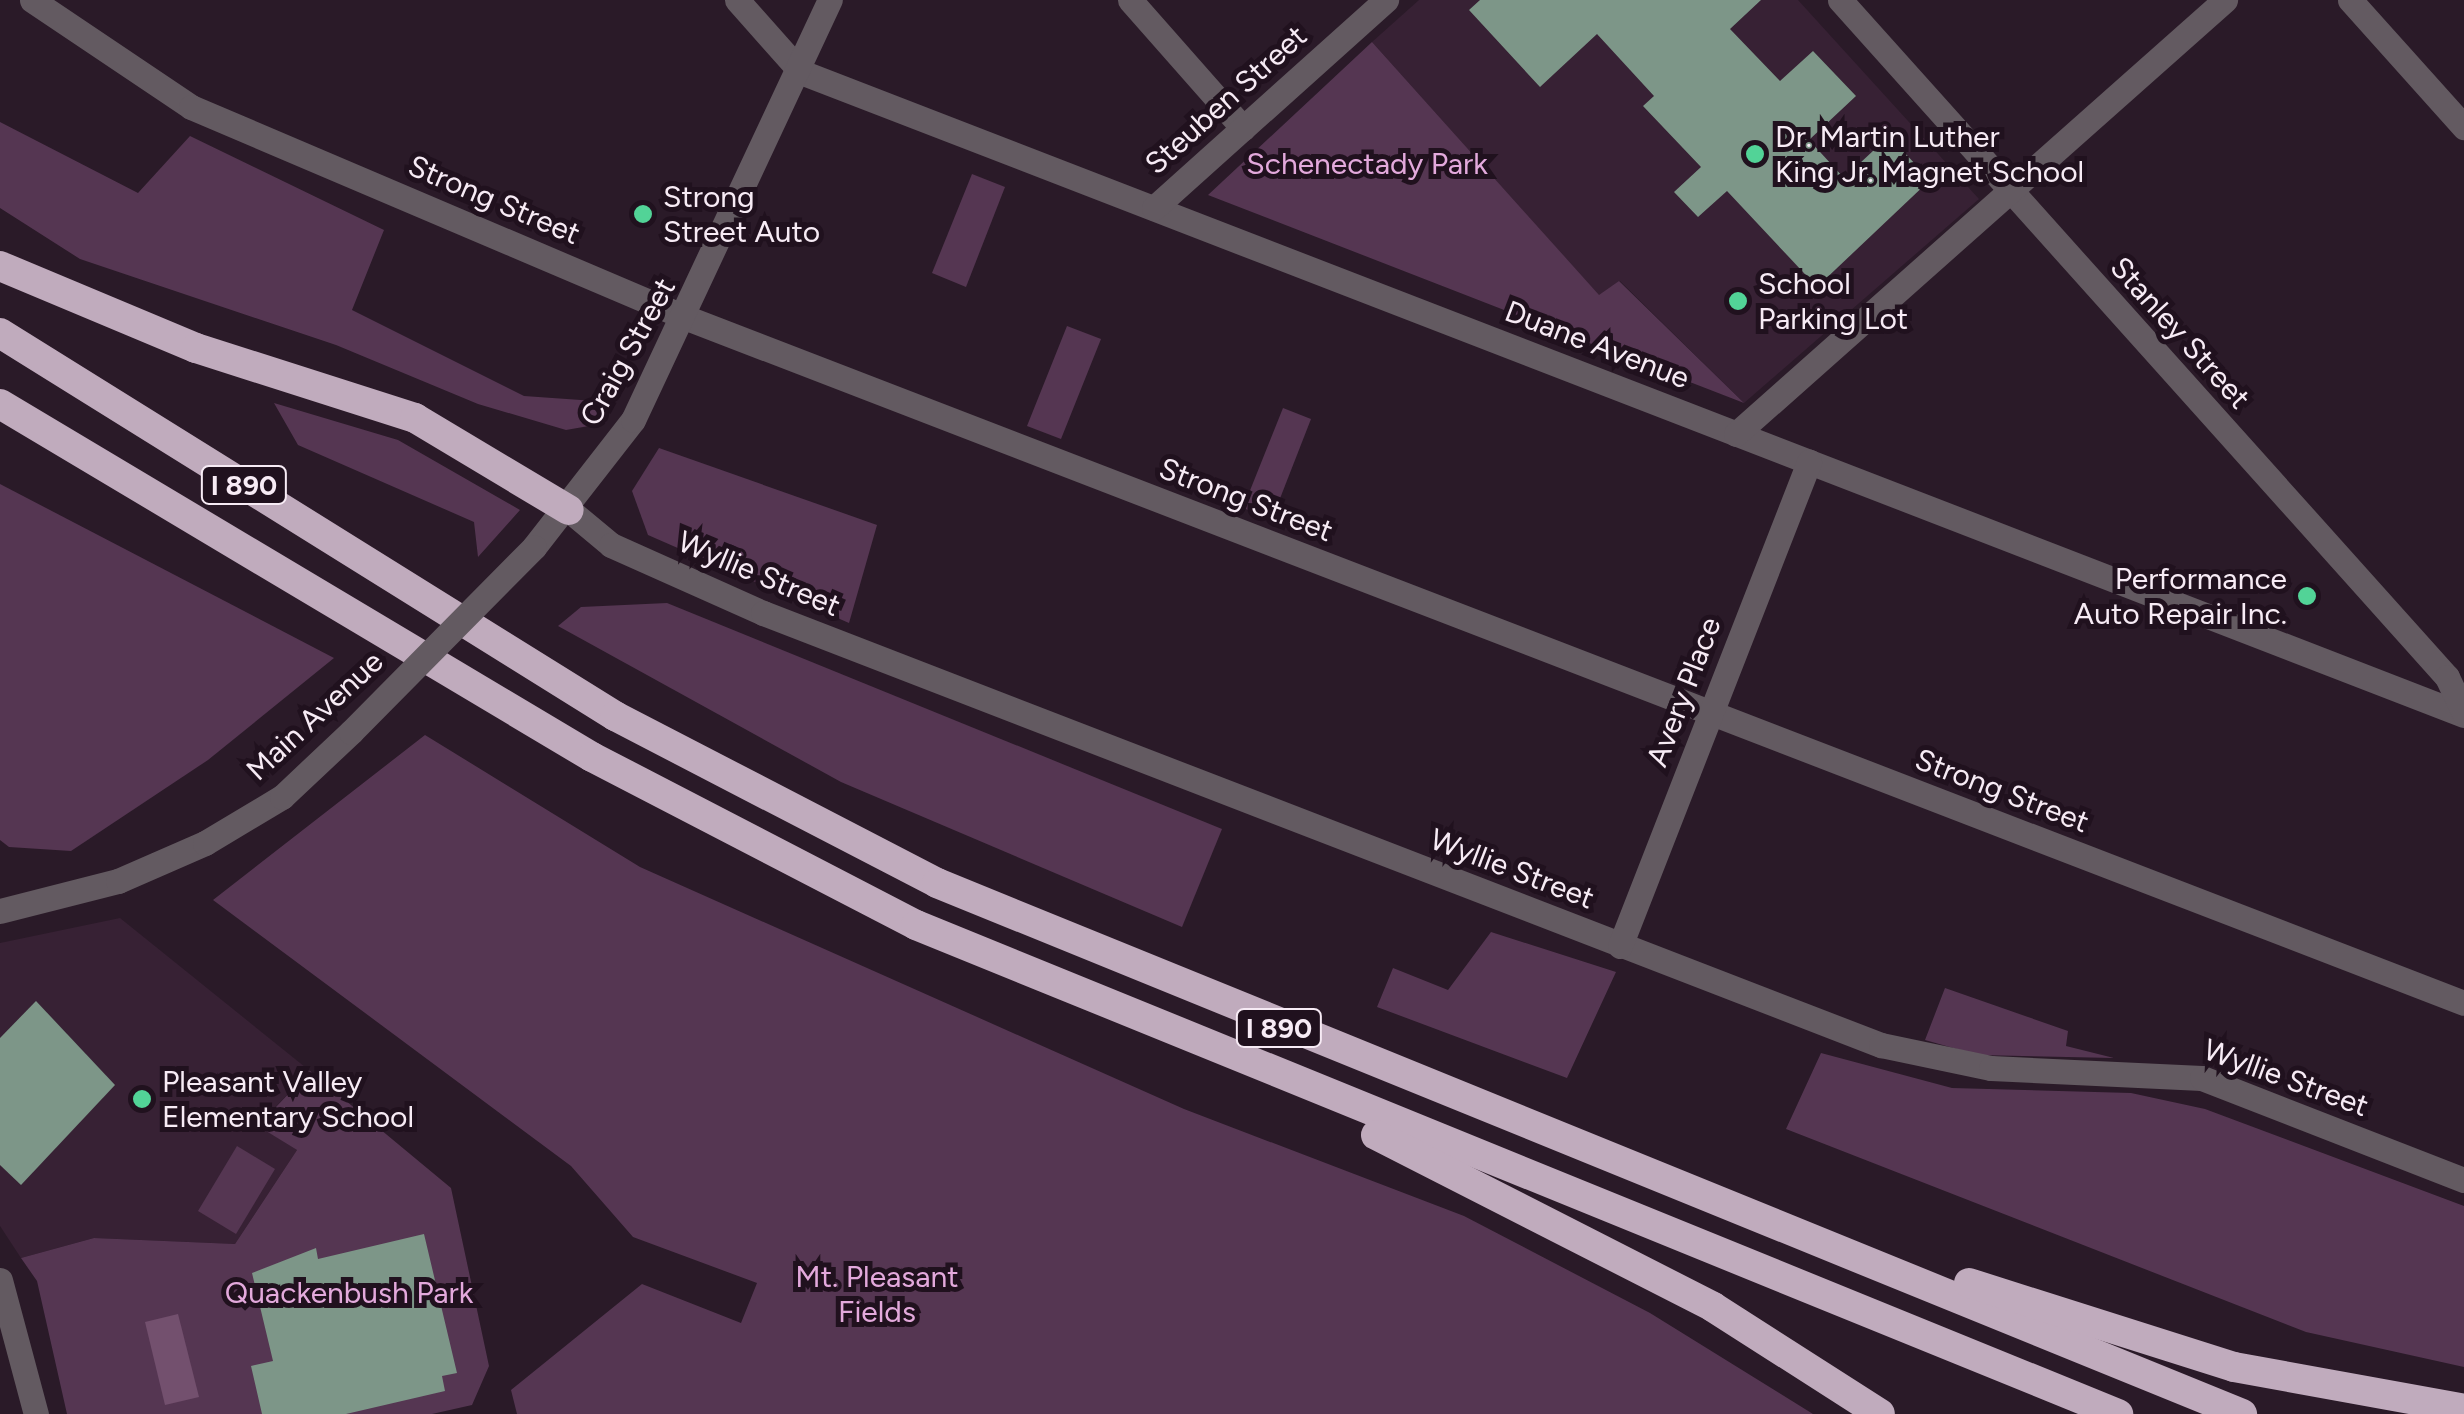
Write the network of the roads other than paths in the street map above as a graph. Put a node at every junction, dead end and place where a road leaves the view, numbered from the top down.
1 (32, 0) edge
2 (830, 0) edge
3 (1130, 0) edge
4 (1386, 0) edge
5 (1840, 0) edge
6 (2225, 0) edge
7 (2350, 0) edge
8 (736, 1) edge
9 (801, 72) junction
10 (2464, 127) edge
11 (1243, 128) junction
12 (2010, 192) junction
13 (1154, 208) junction
14 (0, 266) edge
15 (0, 312) edge
16 (687, 318) junction
17 (0, 333) edge
18 (0, 404) edge
19 (131, 414) junction
20 (1736, 434) junction
21 (1809, 462) junction
22 (569, 510) junction
23 (1711, 714) junction
24 (2464, 714) edge
25 (0, 911) edge
26 (1620, 946) junction
27 (2464, 1002) edge
28 (1255, 1070) junction
29 (1635, 1170) junction
30 (2464, 1180) edge
31 (0, 1280) edge
32 (2464, 1409) edge
33 (36, 1414) edge
34 (1880, 1414) edge
35 (2118, 1414) edge
36 (2242, 1414) edge

1 - 16 street, Strong Street
2 - 9 street, Craig Street
3 - 11 street
4 - 11 street, Steuben Street
5 - 12 street, Stanley Street
6 - 12 street
7 - 10 street
8 - 9 street, Duane Avenue
9 - 13 street, Duane Avenue
9 - 16 street, Craig Street
11 - 13 street, Steuben Street
12 - 20 street
12 - 24 street, Stanley Street
13 - 20 street, Duane Avenue
14 - 22 highway
15 - 19 highway
16 - 22 street, Craig Street
16 - 23 street, Strong Street
17 - 19 highway, I 890
18 - 28 highway, I 890
19 - 29 highway, I 890
20 - 21 street, Duane Avenue
21 - 23 street, Avery Place
21 - 24 street, Duane Avenue
22 - 25 street, Main Avenue, bridge
22 - 26 street, Wyllie Street
23 - 26 street, Avery Place
23 - 27 street, Strong Street
26 - 30 street, Wyllie Street
28 - 34 highway
28 - 35 highway, I 890
29 - 32 highway
29 - 36 highway, I 890
31 - 33 street

